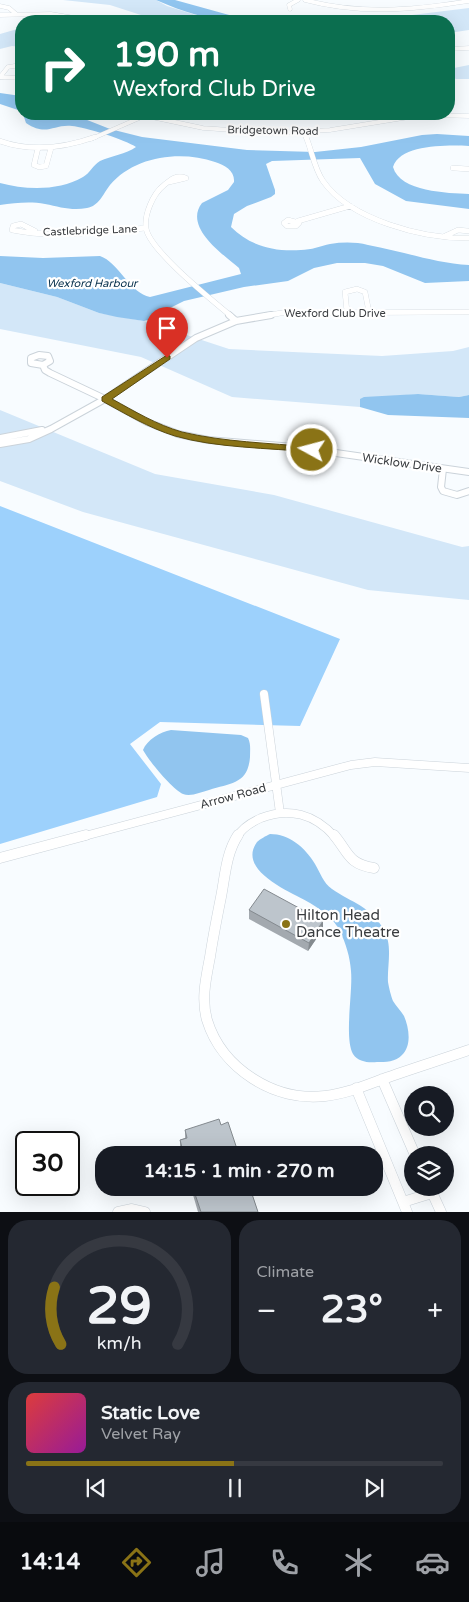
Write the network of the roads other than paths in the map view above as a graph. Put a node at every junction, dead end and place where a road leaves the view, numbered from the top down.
1 (298, 0) edge
2 (305, 0) edge
3 (461, 1) edge
4 (469, 1) edge
5 (0, 6) edge
6 (290, 9) dead end
7 (0, 14) edge
8 (16, 14) junction
9 (57, 15) edge
10 (469, 48) edge
11 (455, 49) edge
12 (15, 66) edge
13 (15, 76) edge
14 (0, 77) edge
15 (455, 116) edge
16 (469, 116) edge
17 (135, 120) edge
18 (161, 120) edge
19 (389, 120) edge
20 (303, 132) junction
21 (0, 141) edge
22 (38, 148) junction
23 (51, 148) junction
24 (453, 168) dead end
25 (469, 169) edge
26 (169, 182) dead end
27 (350, 206) junction
28 (298, 221) dead end
29 (146, 228) junction
30 (35, 231) dead end
31 (469, 231) edge
32 (446, 236) junction
33 (469, 238) edge
34 (347, 312) junction
35 (369, 312) junction
36 (469, 312) edge
37 (236, 321) junction
38 (43, 365) dead end
39 (105, 399) junction
40 (51, 429) junction
41 (0, 438) edge
42 (0, 444) edge
43 (442, 468) junction
44 (469, 472) edge
45 (469, 491) edge
46 (264, 694) dead end
47 (469, 768) edge
48 (276, 784) junction
49 (280, 813) junction
50 (0, 858) edge
51 (374, 868) dead end
52 (469, 1050) edge
53 (382, 1079) junction
54 (356, 1088) junction
55 (412, 1146) edge
56 (422, 1196) edge
57 (434, 1196) edge
58 (405, 1207) edge
59 (144, 1211) edge
60 (118, 1212) edge
61 (441, 1212) edge

1 - 6 street
2 - 3 street
3 - 4 street
5 - 8 street
7 - 8 street
8 - 9 street
10 - 11 street
12 - 14 street
13 - 14 street
15 - 16 street, Bridgetown Road
17 - 23 street
18 - 20 street, Bridgetown Road
19 - 20 street, Bridgetown Road
20 - 27 street
21 - 22 street
22 - 23 street
22 - 23 street
24 - 25 street
26 - 29 street
27 - 28 street
27 - 32 street
29 - 30 street, Castlebridge Lane
29 - 37 street
31 - 32 street
32 - 33 street
34 - 35 street, Wexford Club Drive
34 - 35 street
34 - 37 street, Wexford Club Drive
35 - 36 street, Wexford Club Drive
37 - 39 street, Wexford Club Drive
38 - 39 street, Wicklow Drive
39 - 40 street, Wexford Club Drive
39 - 43 street, Wicklow Drive
40 - 41 street, Wexford Club Drive
40 - 42 street, Wexford Club Drive
43 - 44 street, Wicklow Drive
43 - 45 street
46 - 48 street
47 - 48 street, Arrow Road
48 - 49 street
48 - 50 street, Arrow Road
49 - 51 street
49 - 54 street
52 - 53 street
53 - 54 street
53 - 55 street
54 - 58 street
56 - 58 street
57 - 61 street
59 - 60 street

